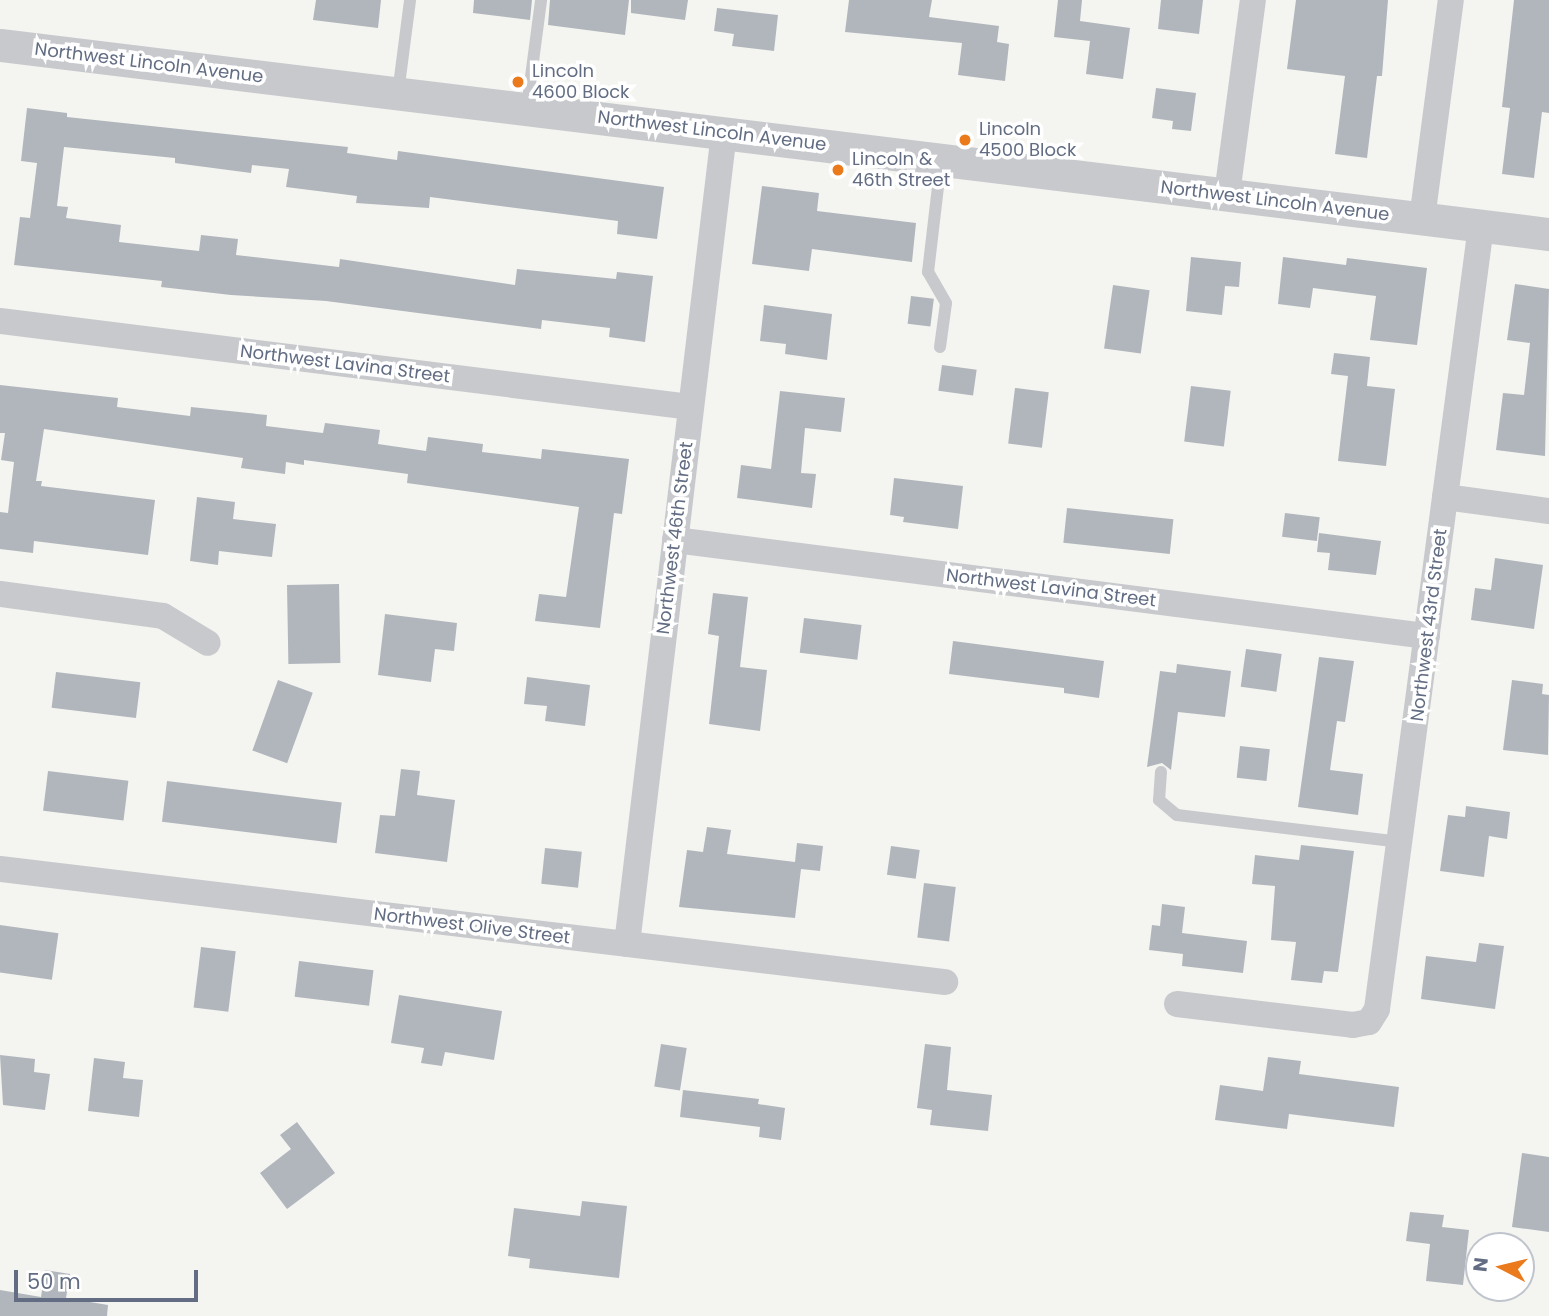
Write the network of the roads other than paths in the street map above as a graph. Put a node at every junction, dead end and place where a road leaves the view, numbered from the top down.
1 (410, 0) edge
2 (541, 0) edge
3 (1253, 0) edge
4 (1451, 0) edge
5 (0, 46) edge
6 (398, 93) junction
7 (527, 109) junction
8 (724, 133) junction
9 (941, 159) junction
10 (1227, 194) junction
11 (1422, 219) junction
12 (1482, 226) junction
13 (1549, 234) edge
14 (0, 321) edge
15 (940, 347) dead end
16 (690, 407) junction
17 (1445, 497) junction
18 (1549, 510) edge
19 (675, 540) junction
20 (0, 594) edge
21 (1427, 636) junction
22 (208, 643) dead end
23 (1161, 772) dead end
24 (1400, 842) junction
25 (0, 869) edge
26 (627, 944) junction
27 (944, 982) dead end
28 (1177, 1004) dead end

1 - 6 lane
2 - 7 lane
3 - 10 street
4 - 11 street
5 - 6 street, Northwest Lincoln Avenue
6 - 7 street, Northwest Lincoln Avenue
7 - 8 street, Northwest Lincoln Avenue
8 - 9 street, Northwest Lincoln Avenue
8 - 16 street, Northwest 46th Street
9 - 10 street, Northwest Lincoln Avenue
9 - 15 lane
10 - 11 street, Northwest Lincoln Avenue
11 - 12 street, Northwest Lincoln Avenue
12 - 13 street, Northwest Lincoln Avenue
12 - 17 street, Northwest 43rd Street
14 - 16 street, Northwest Lavina Street
16 - 19 street, Northwest 46th Street
17 - 18 street
17 - 21 street, Northwest 43rd Street
19 - 21 street, Northwest Lavina Street
19 - 26 street, Northwest 46th Street
20 - 22 street
21 - 24 street, Northwest 43rd Street
23 - 24 lane
24 - 28 street, Northwest 43rd Street
25 - 26 street, Northwest Olive Street
26 - 27 street, Northwest Olive Street

